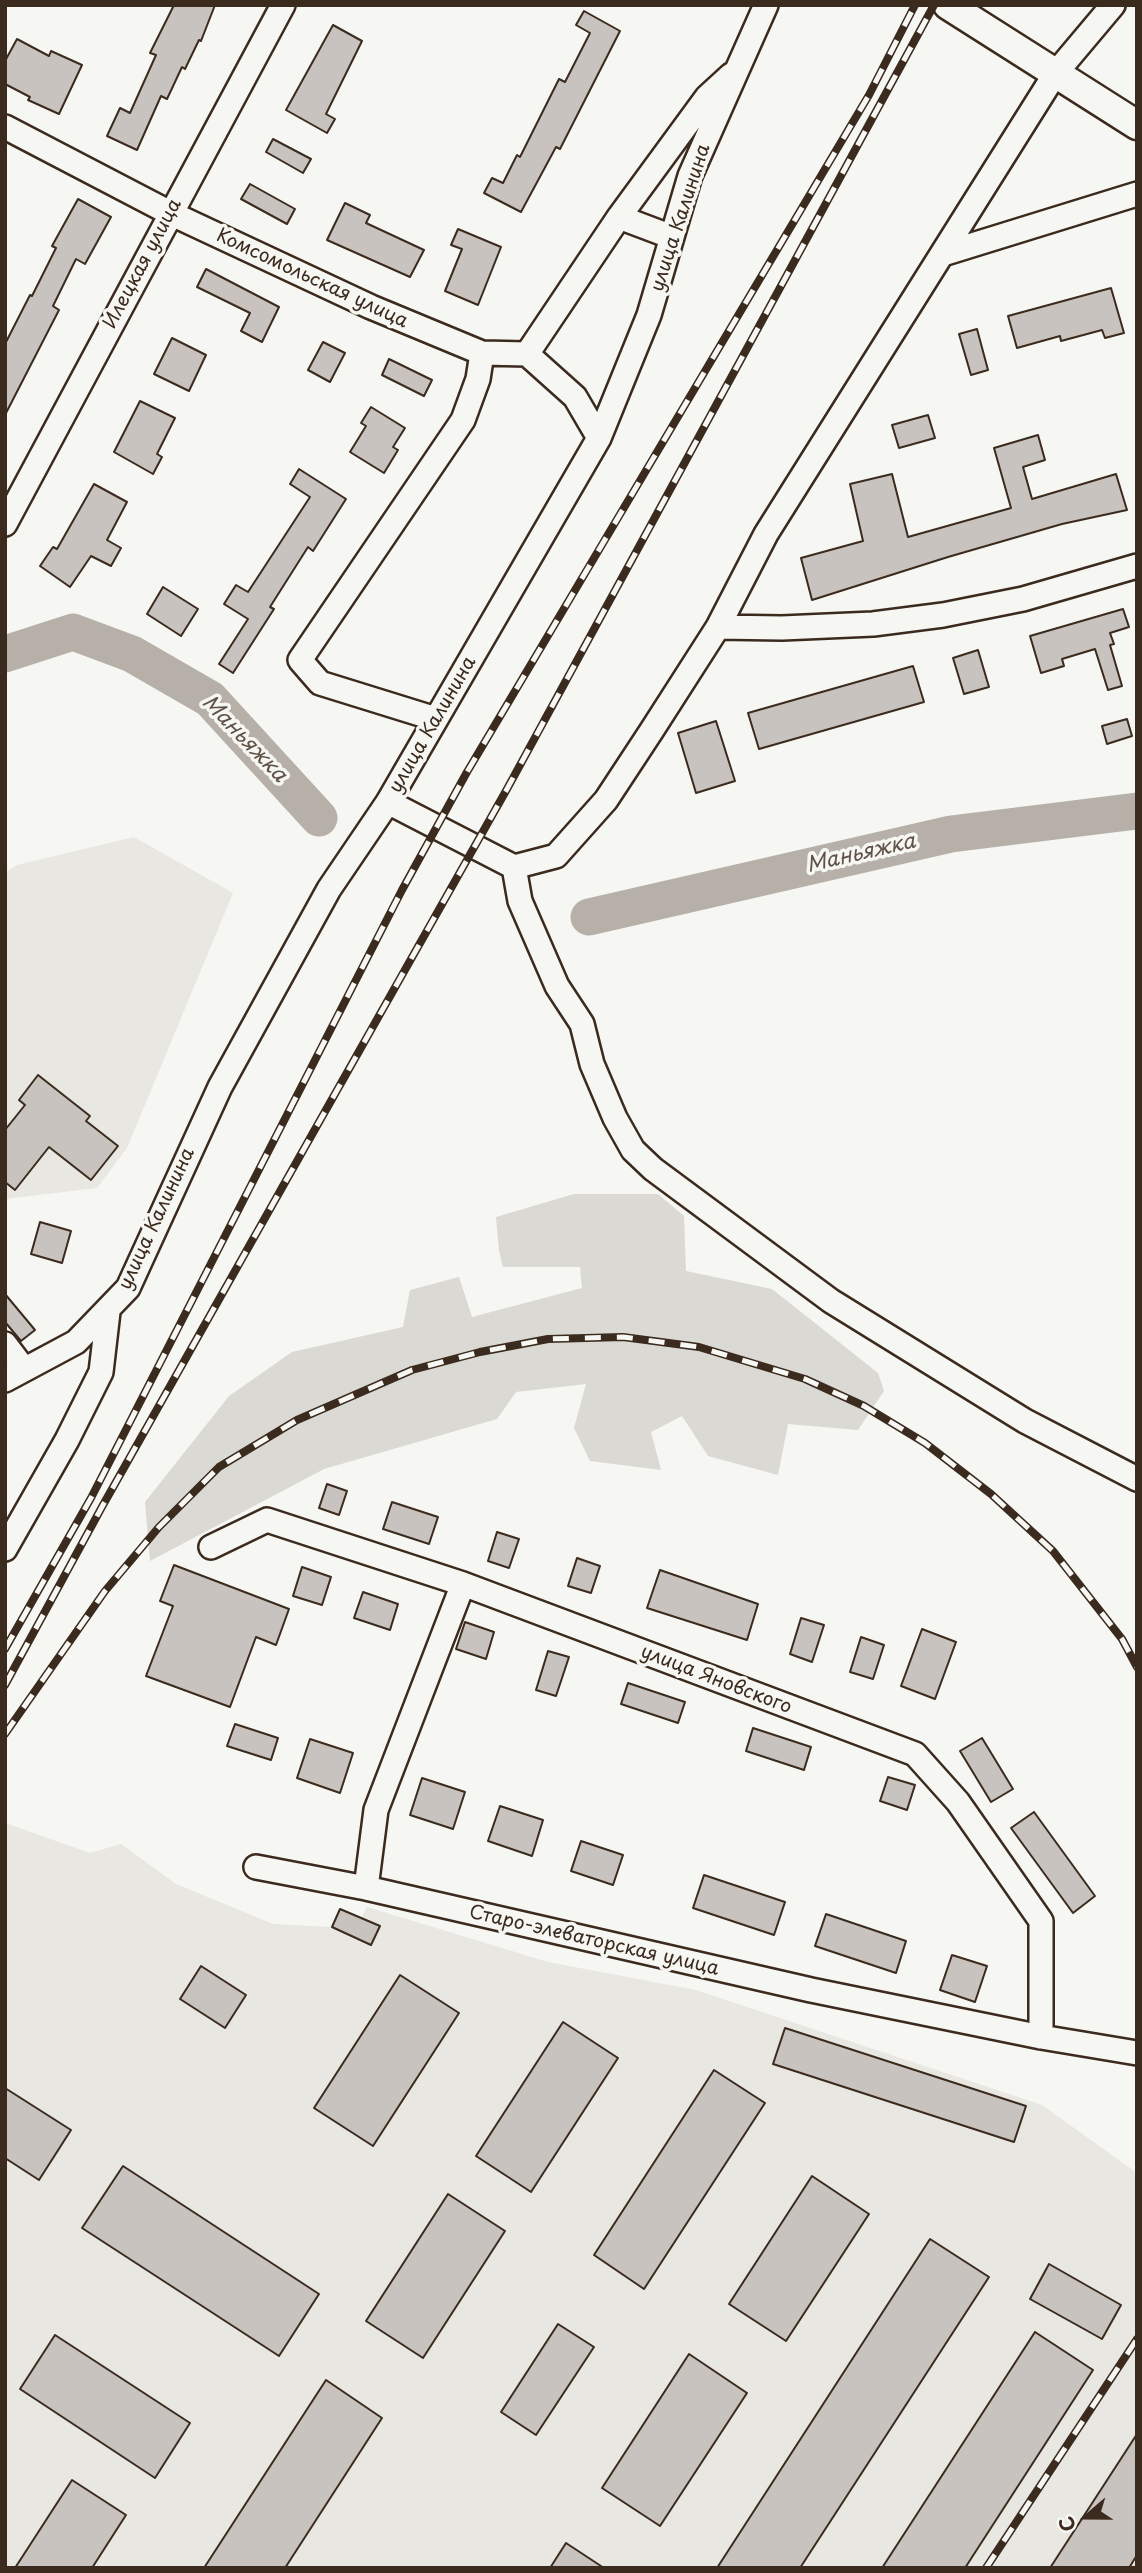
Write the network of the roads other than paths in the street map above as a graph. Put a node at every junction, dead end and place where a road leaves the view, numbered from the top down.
1 (283, 5) edge
2 (766, 5) edge
3 (948, 5) edge
4 (1113, 5) edge
5 (738, 69) junction
6 (1055, 75) junction
7 (1137, 125) edge
8 (5, 127) edge
9 (1137, 194) edge
10 (170, 213) junction
11 (619, 217) junction
12 (672, 237) junction
13 (943, 254) junction
14 (482, 353) junction
15 (527, 354) junction
16 (599, 438) junction
17 (5, 524) edge
18 (1137, 566) edge
19 (718, 627) junction
20 (436, 719) junction
21 (388, 802) junction
22 (514, 867) junction
23 (108, 1312) junction
24 (5, 1344) edge
25 (15, 1374) edge
26 (1137, 1479) edge
27 (211, 1547) dead end
28 (5, 1549) edge
29 (463, 1584) junction
30 (256, 1867) dead end
31 (366, 1888) junction
32 (1041, 2037) junction
33 (1137, 2053) edge

1 - 10 street, Илецкая улица
2 - 5 street, улица Калинина
3 - 6 main road
4 - 6 street
5 - 11 street
5 - 12 street, улица Калинина
6 - 7 main road
6 - 13 street
8 - 10 street, Комсомольская улица
9 - 13 street
10 - 14 street, Комсомольская улица
10 - 17 street, Илецкая улица
11 - 12 street
11 - 15 street
12 - 16 street, улица Калинина
13 - 19 street
14 - 15 street, Комсомольская улица
14 - 20 street
15 - 16 street
16 - 20 street, улица Калинина
18 - 19 street
19 - 22 street
20 - 21 street, улица Калинина
21 - 22 street
21 - 23 street, улица Калинина
22 - 26 street
23 - 25 street, улица Калинина
23 - 28 street
24 - 25 street
27 - 29 street, улица Яновского
29 - 31 street
29 - 32 street, улица Яновского
30 - 31 street, Старо-элеваторская улица
31 - 32 street, Старо-элеваторская улица
32 - 33 street, Старо-элеваторская улица

